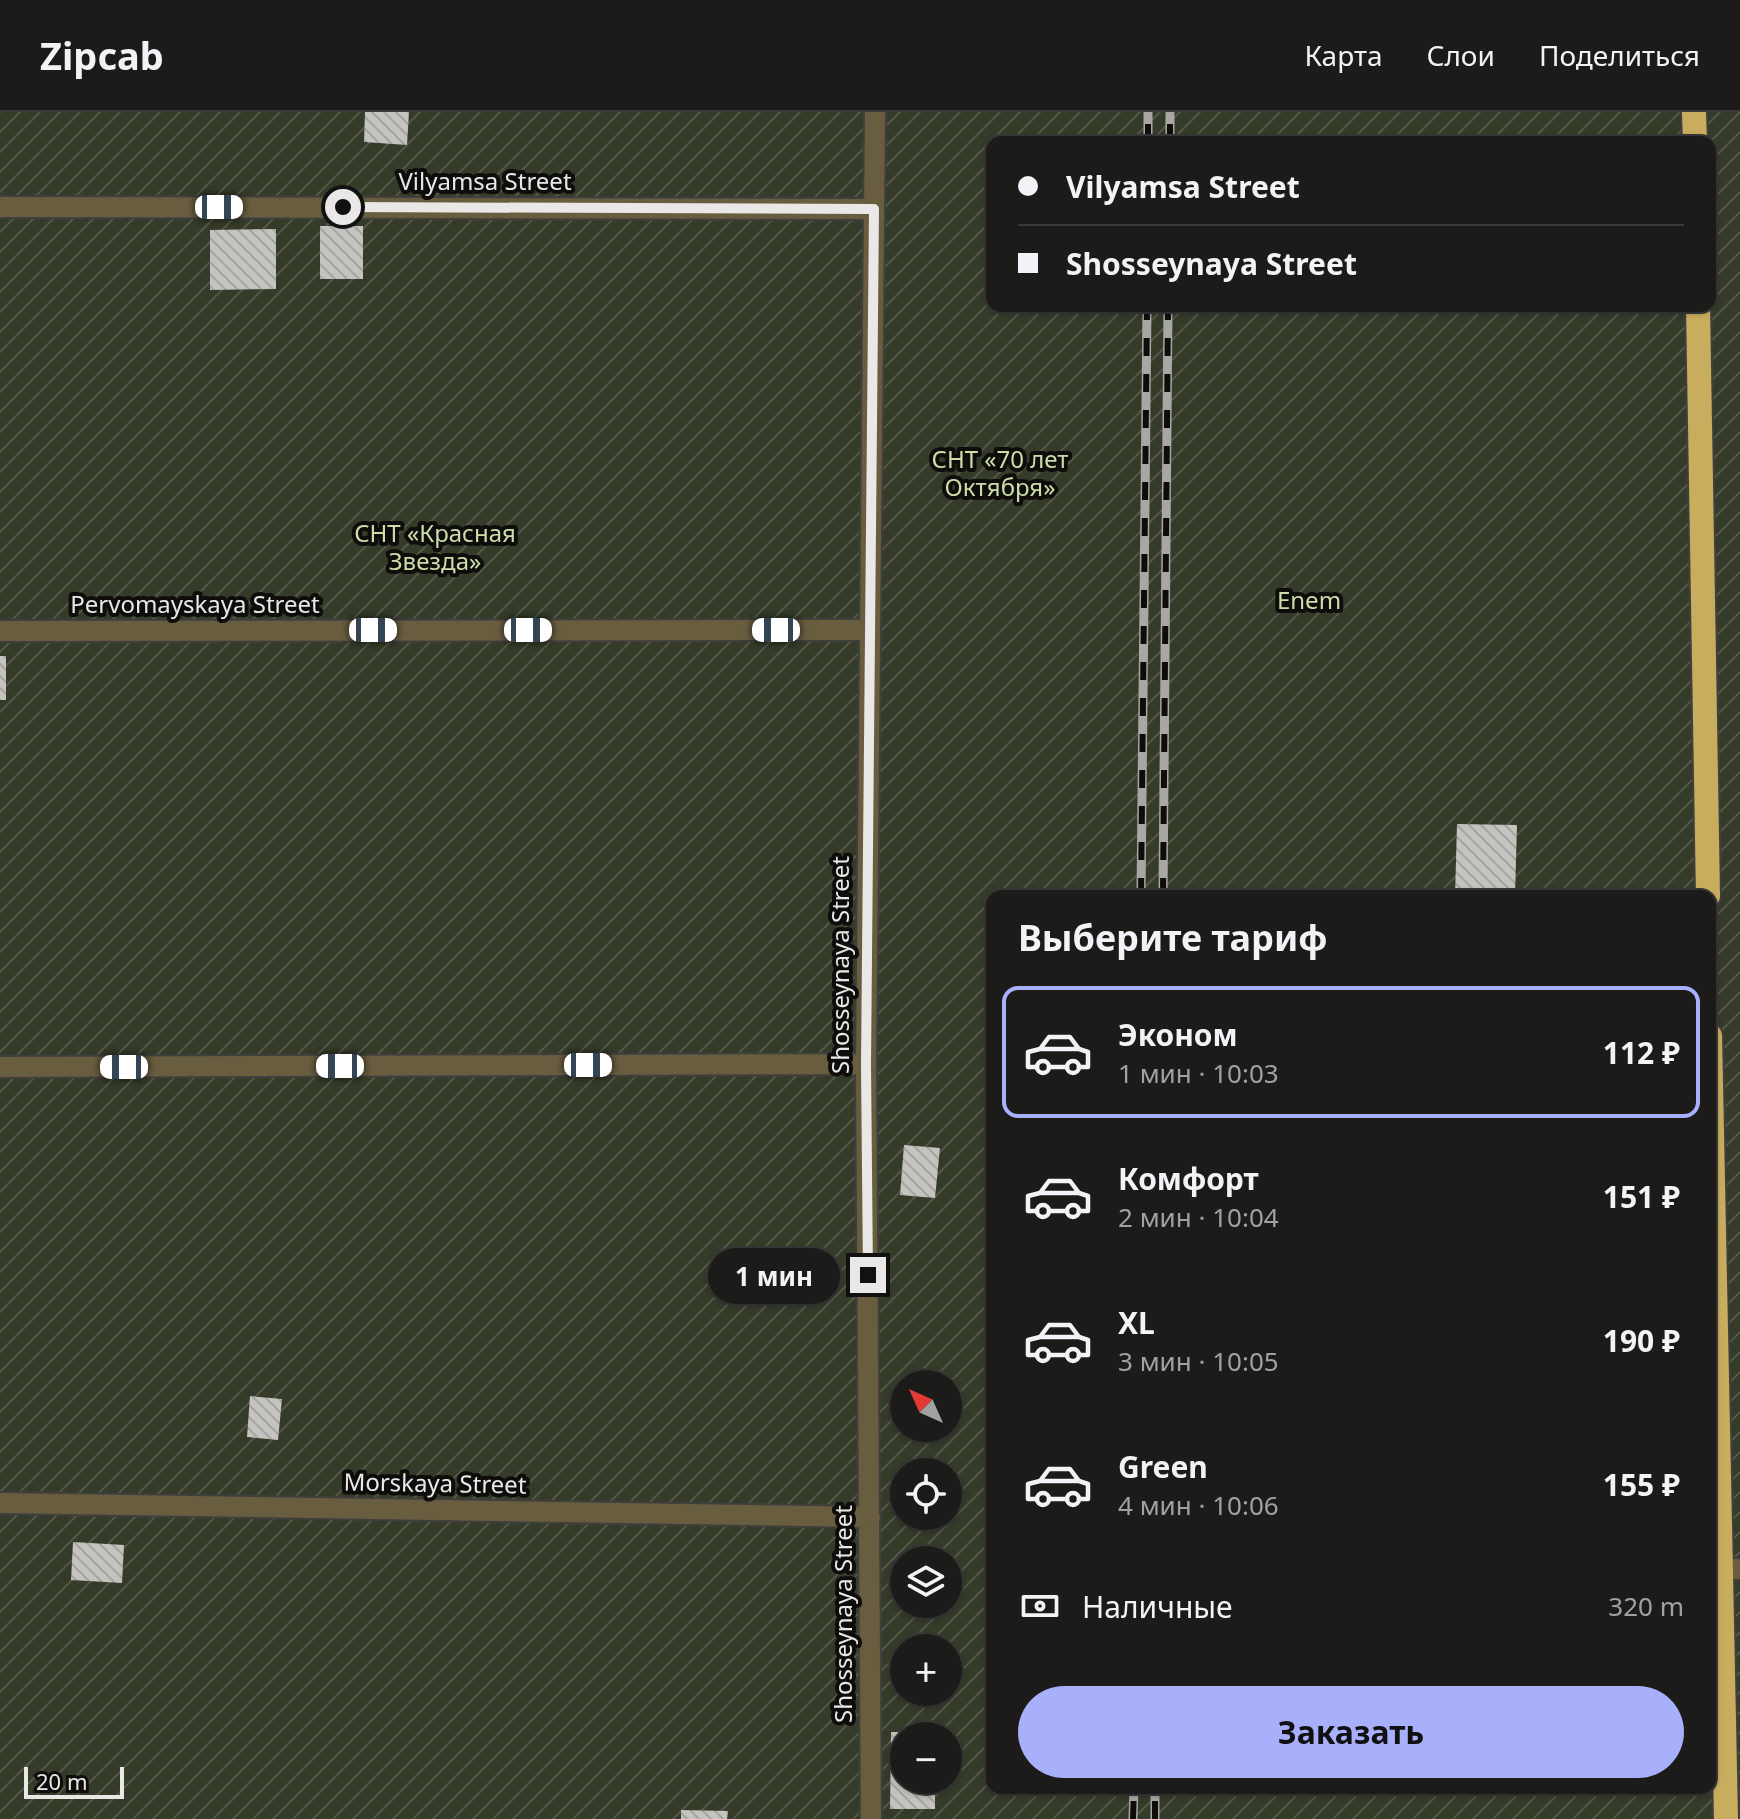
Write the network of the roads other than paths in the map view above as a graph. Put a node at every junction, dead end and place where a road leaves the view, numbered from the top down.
1 (875, 112) edge
2 (1694, 112) edge
3 (1695, 136) edge
4 (0, 207) edge
5 (874, 209) junction
6 (1698, 312) edge
7 (869, 630) junction
8 (0, 631) edge
9 (1708, 890) edge
10 (866, 1064) junction
11 (0, 1067) edge
12 (1716, 1196) edge
13 (0, 1503) edge
14 (870, 1517) junction
15 (1730, 1569) edge
16 (871, 1819) edge
17 (1726, 1819) edge

1 - 5 street, Shosseynaya Street
2 - 3 highway
4 - 5 street, Vilyamsa Street
5 - 7 street, Shosseynaya Street
6 - 9 highway
7 - 8 street, Pervomayskaya Street
7 - 10 street, Shosseynaya Street
10 - 11 street
10 - 14 street, Shosseynaya Street
12 - 15 highway
13 - 14 street, Morskaya Street
14 - 16 street, Shosseynaya Street
15 - 17 highway

